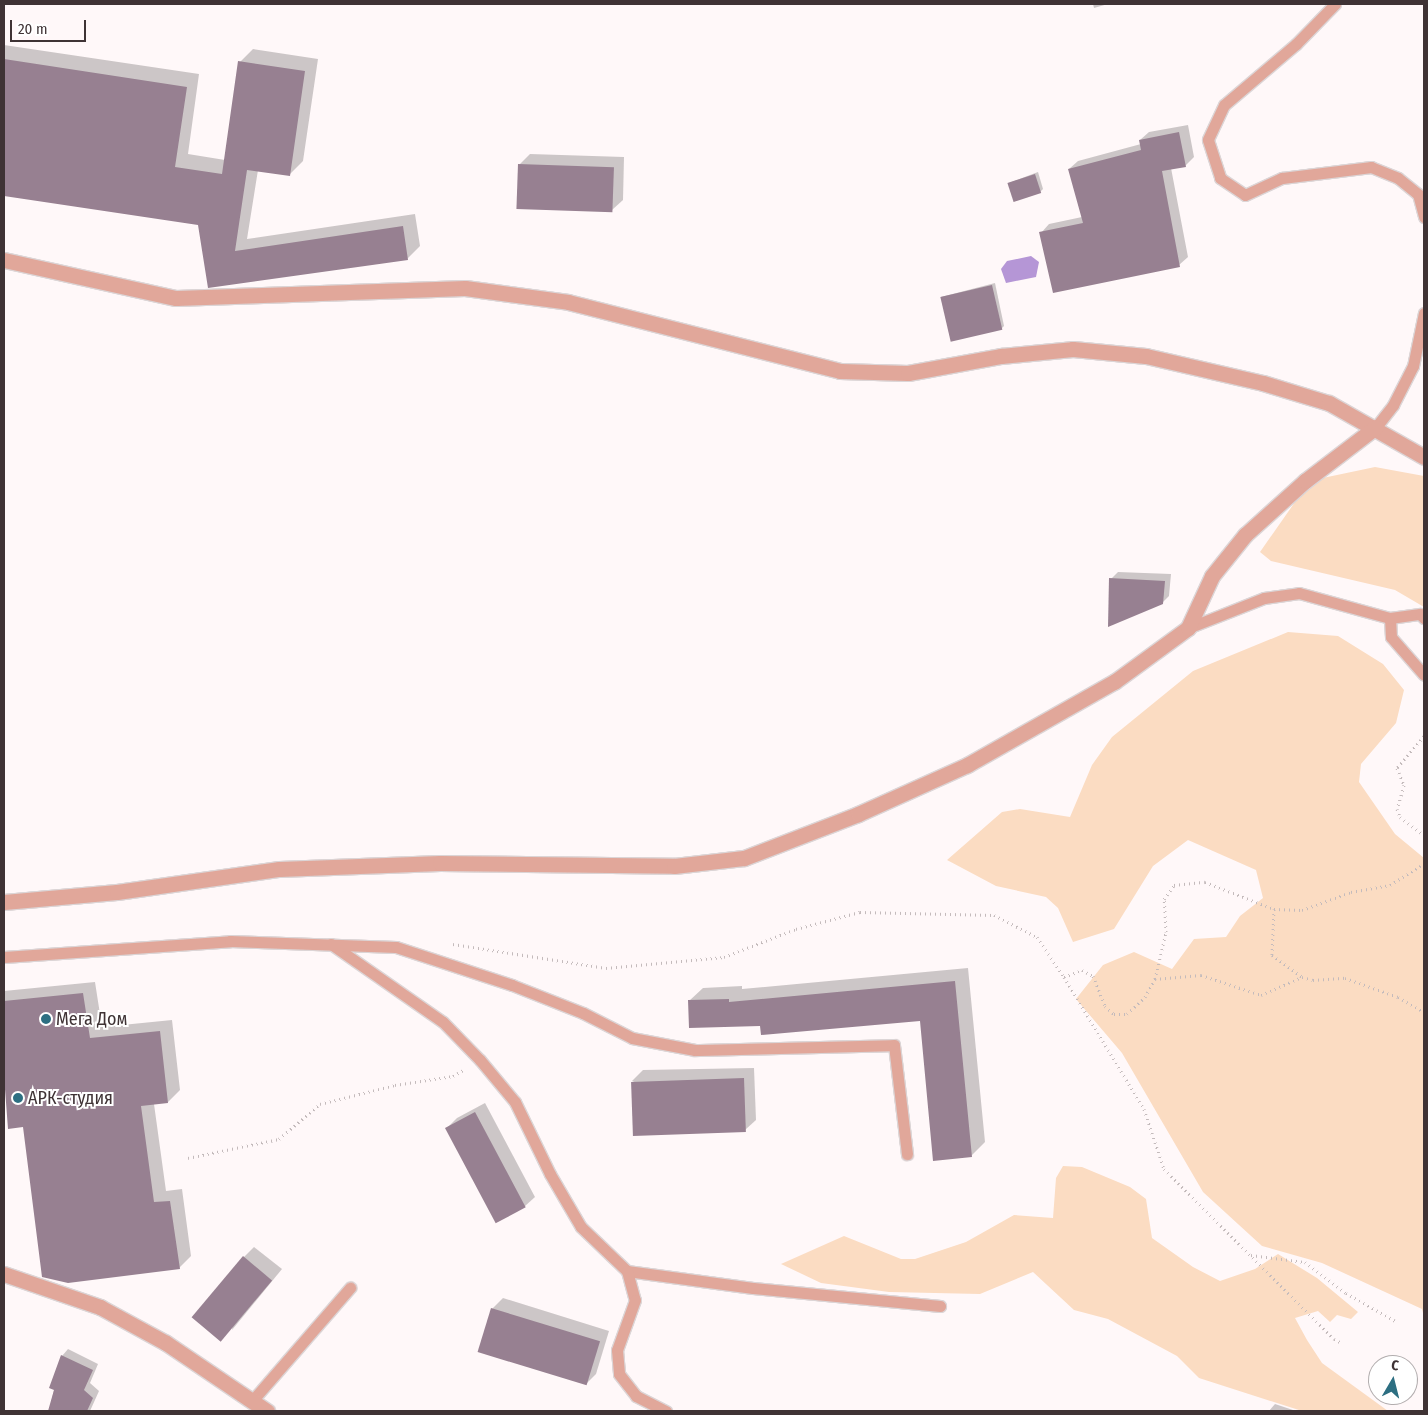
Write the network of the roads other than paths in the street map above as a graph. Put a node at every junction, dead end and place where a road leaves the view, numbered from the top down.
1 (1335, 4) edge
2 (1424, 217) edge
3 (4, 260) edge
4 (1424, 313) edge
5 (1376, 428) junction
6 (1424, 457) edge
7 (1390, 618) junction
8 (1424, 618) edge
9 (1188, 628) junction
10 (1424, 675) edge
11 (4, 902) edge
12 (332, 944) junction
13 (4, 957) edge
14 (907, 1154) dead end
15 (627, 1271) junction
16 (4, 1274) edge
17 (350, 1288) dead end
18 (940, 1306) dead end
19 (252, 1401) junction
20 (267, 1411) edge
21 (666, 1411) edge

1 - 2 lane
3 - 5 street
4 - 5 lane
5 - 6 street
5 - 9 street
7 - 8 lane
7 - 9 lane
7 - 10 lane
9 - 11 street
12 - 13 lane
12 - 14 lane
12 - 15 lane
15 - 18 lane
15 - 21 lane
16 - 19 street
17 - 19 lane
19 - 20 street

